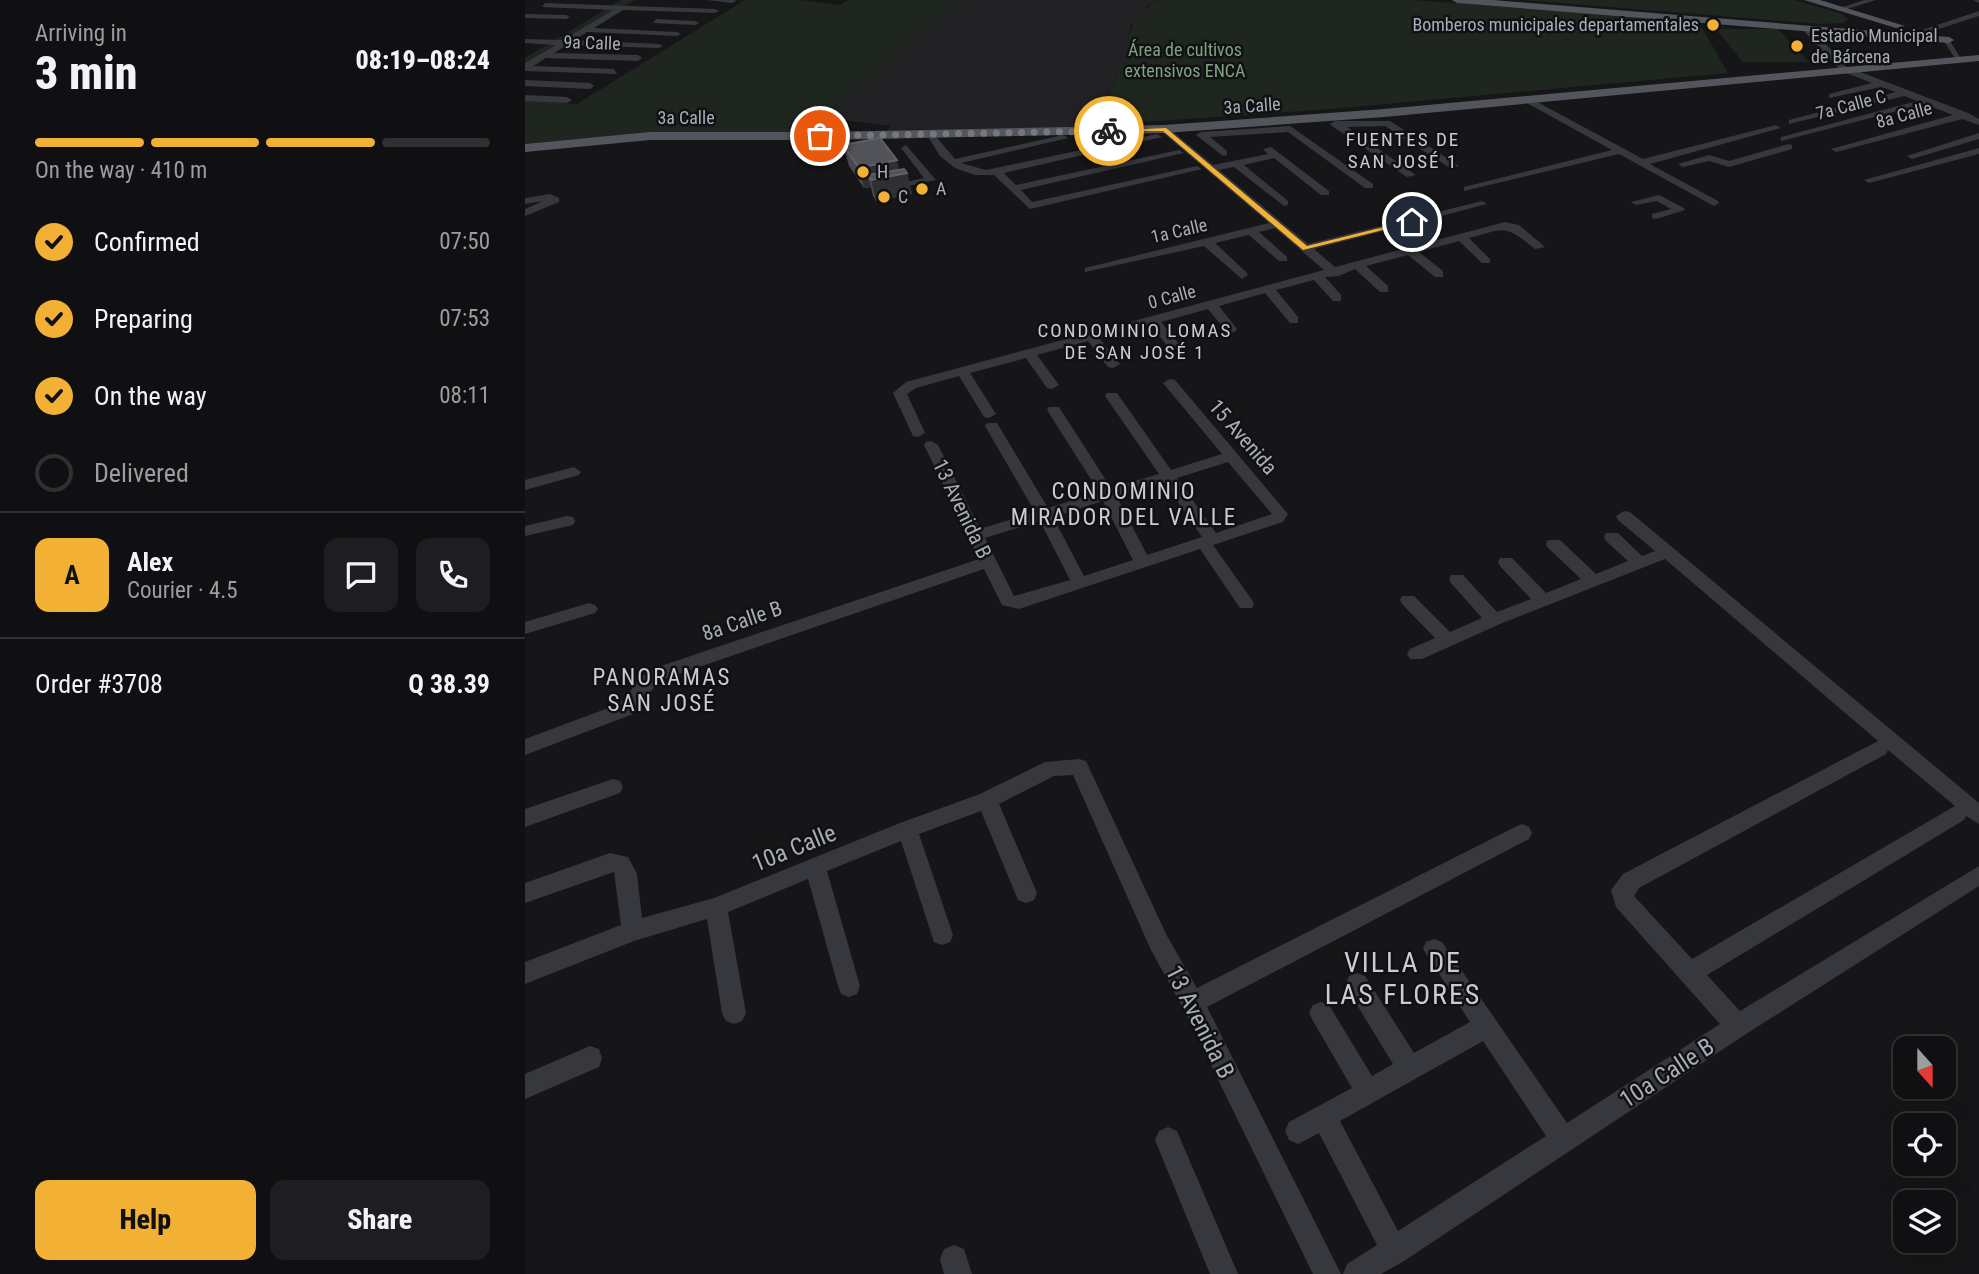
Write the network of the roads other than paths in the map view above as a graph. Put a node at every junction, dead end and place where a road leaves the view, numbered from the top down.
1 (635, 0) edge
2 (711, 0) edge
3 (1457, 0) edge
4 (1809, 0) edge
5 (1872, 0) edge
6 (732, 1) edge
7 (622, 4) edge
8 (545, 5) dead end
9 (609, 7) junction
10 (1841, 9) junction
11 (715, 11) dead end
12 (1979, 13) edge
13 (525, 16) edge
14 (1870, 17) junction
15 (577, 18) dead end
16 (604, 19) junction
17 (617, 20) dead end
18 (643, 21) dead end
19 (695, 23) dead end
20 (1806, 28) junction
21 (585, 30) junction
22 (1855, 32) junction
23 (1920, 32) junction
24 (677, 34) dead end
25 (525, 41) edge
26 (1951, 41) junction
27 (551, 42) junction
28 (565, 43) junction
29 (659, 46) dead end
30 (527, 55) edge
31 (545, 55) junction
32 (638, 58) dead end
33 (1959, 58) junction
34 (1979, 58) edge
35 (525, 68) edge
36 (1844, 69) junction
37 (614, 72) dead end
38 (1865, 78) junction
39 (525, 83) edge
40 (1880, 84) junction
41 (590, 86) dead end
42 (1822, 89) dead end
43 (1904, 93) junction
44 (1832, 96) dead end
45 (525, 98) edge
46 (567, 100) dead end
47 (1528, 100) junction
48 (1926, 102) junction
49 (1979, 111) edge
50 (1962, 116) junction
51 (1332, 121) junction
52 (1791, 122) dead end
53 (1979, 122) edge
54 (1240, 128) junction
55 (1776, 128) dead end
56 (1161, 133) junction
57 (895, 135) junction
58 (1979, 136) edge
59 (1063, 138) dead end
60 (939, 139) junction
61 (1605, 143) junction
62 (525, 148) edge
63 (1836, 149) dead end
64 (1268, 150) junction
65 (1621, 151) junction
66 (1979, 151) edge
67 (1179, 153) dead end
68 (1223, 153) dead end
69 (954, 162) junction
70 (1641, 163) junction
71 (1237, 164) junction
72 (1454, 166) dead end
73 (1872, 167) dead end
74 (1198, 169) dead end
75 (1211, 169) junction
76 (1656, 170) junction
77 (997, 172) junction
78 (1411, 174) dead end
79 (1869, 180) dead end
80 (1369, 186) dead end
81 (1012, 189) junction
82 (874, 192) edge
83 (1325, 194) dead end
84 (1699, 194) junction
85 (525, 201) edge
86 (1669, 202) junction
87 (1284, 203) dead end
88 (1714, 203) dead end
89 (1482, 204) dead end
90 (525, 213) edge
91 (1276, 225) junction
92 (1251, 231) junction
93 (1462, 237) junction
94 (1207, 242) junction
95 (1539, 247) dead end
96 (1306, 248) junction
97 (1411, 251) junction
98 (1283, 259) dead end
99 (1486, 261) dead end
100 (1358, 265) junction
101 (1089, 270) dead end
102 (1335, 273) junction
103 (1439, 274) dead end
104 (1242, 275) dead end
105 (1318, 277) junction
106 (1268, 289) junction
107 (1384, 289) dead end
108 (1337, 298) dead end
109 (1212, 305) junction
110 (1153, 320) junction
111 (1294, 320) dead end
112 (1231, 329) dead end
113 (1091, 337) junction
114 (1173, 344) dead end
115 (1030, 354) junction
116 (1113, 364) dead end
117 (962, 372) junction
118 (1170, 383) dead end
119 (1052, 385) dead end
120 (899, 393) joint
121 (1112, 396) dead end
122 (1054, 410) dead end
123 (1229, 453) junction
124 (574, 472) dead end
125 (1166, 472) junction
126 (525, 485) edge
127 (1105, 491) junction
128 (1042, 512) junction
129 (1623, 516) dead end
130 (567, 521) dead end
131 (525, 531) edge
132 (973, 532) junction
133 (1612, 537) dead end
134 (1207, 541) junction
135 (1554, 544) dead end
136 (1665, 553) junction
137 (988, 562) junction
138 (1142, 562) junction
139 (1506, 562) dead end
140 (1640, 563) junction
141 (1457, 579) dead end
142 (1593, 581) junction
143 (1079, 582) junction
144 (1408, 600) dead end
145 (1543, 601) junction
146 (1246, 604) dead end
147 (589, 609) dead end
148 (1495, 620) junction
149 (525, 628) edge
150 (1448, 641) junction
151 (1416, 654) dead end
152 (525, 747) edge
153 (1879, 749) dead end
154 (1079, 768) joint
155 (613, 787) dead end
156 (987, 800) junction
157 (1957, 814) dead end
158 (1979, 815) edge
159 (525, 818) edge
160 (907, 829) junction
161 (1522, 833) dead end
162 (816, 868) junction
163 (1979, 875) edge
164 (525, 893) edge
165 (1026, 893) dead end
166 (716, 907) junction
167 (633, 931) junction
168 (942, 935) dead end
169 (1434, 949) dead end
170 (525, 973) edge
171 (1690, 973) junction
172 (1357, 984) dead end
173 (849, 986) dead end
174 (1192, 1002) junction
175 (734, 1013) dead end
176 (1321, 1013) dead end
177 (1486, 1026) junction
178 (1738, 1026) junction
179 (590, 1058) dead end
180 (1410, 1069) junction
181 (525, 1087) edge
182 (1368, 1092) junction
183 (1324, 1117) junction
184 (1298, 1131) dead end
185 (1168, 1140) dead end
186 (1564, 1140) junction
187 (1394, 1251) junction
188 (1224, 1274) edge
189 (1327, 1274) edge
190 (1357, 1274) edge

1 - 7 street
2 - 6 street
3 - 20 main road
4 - 10 main road
5 - 10 street
7 - 9 street
7 - 11 street
7 - 16 street
8 - 9 street
9 - 27 street
10 - 14 main road
12 - 23 street
13 - 15 street
14 - 22 main road
14 - 23 main road
16 - 17 street
16 - 21 street
18 - 19 street
20 - 22 main road
20 - 36 street
21 - 24 street
21 - 28 street
22 - 26 main road
23 - 26 main road
25 - 27 street, 9a Calle
26 - 33 street
27 - 28 street, 9a Calle
27 - 30 street
28 - 29 street, 9a Calle
28 - 31 street
31 - 32 street
31 - 35 street
33 - 34 main road, 3a Calle
33 - 36 main road, 3a Calle
35 - 37 street
36 - 38 street
36 - 47 main road, 3a Calle
38 - 40 street
38 - 42 street
39 - 41 street
40 - 43 street
40 - 44 street
43 - 48 street
43 - 52 street
45 - 46 street
47 - 51 main road, 3a Calle
47 - 61 street
48 - 50 street
48 - 76 street, 7a Calle C
49 - 50 street, 8a Calle
50 - 53 street
50 - 63 street, 8a Calle
51 - 54 main road, 3a Calle
51 - 72 street
51 - 78 street
54 - 56 main road, 3a Calle
54 - 64 street
54 - 68 street
54 - 80 street
55 - 70 street
56 - 60 main road, 3a Calle
56 - 75 street
56 - 77 street
57 - 60 main road, 3a Calle
57 - 62 main road, 3a Calle
57 - 82 street
58 - 73 street
59 - 69 street
60 - 69 street
61 - 65 street
61 - 65 street
64 - 71 street
64 - 83 street
65 - 70 street
66 - 79 street
67 - 81 street
69 - 77 street
70 - 76 street
71 - 75 street
71 - 87 street
74 - 81 street
75 - 91 street
76 - 84 street
77 - 81 street
84 - 86 street
84 - 88 street
85 - 90 street
86 - 86 street
89 - 96 street
91 - 92 street, 1a Calle
91 - 96 street
92 - 94 street, 1a Calle
92 - 98 street
93 - 95 street, 0 Calle
93 - 97 street, 0 Calle
93 - 99 street
94 - 101 street, 1a Calle
94 - 104 street
96 - 102 street
97 - 100 street, 0 Calle
97 - 103 street
100 - 102 street, 0 Calle
100 - 107 street
102 - 105 street, 0 Calle
105 - 106 street, 0 Calle
105 - 108 street
106 - 109 street, 0 Calle
106 - 111 street
109 - 110 street, 0 Calle
109 - 112 street
110 - 113 street, 0 Calle
110 - 114 street
113 - 115 street, 0 Calle
113 - 116 street
115 - 117 street, 0 Calle
115 - 119 street
117 - 120 street, 0 Calle
117 - 128 street
118 - 123 street, 15 Avenida
120 - 132 street, 13 Avenida B
121 - 125 street
122 - 127 street
123 - 125 street
123 - 134 street, 15 Avenida
124 - 126 street
125 - 127 street
125 - 134 street
127 - 128 street
127 - 138 street
128 - 132 street
128 - 143 street
129 - 136 street
130 - 131 street
132 - 137 street, 13 Avenida B
133 - 140 street
134 - 138 street
134 - 146 street
135 - 142 street
136 - 140 street
136 - 158 street
137 - 143 street, 13 Avenida B
137 - 152 street, 8a Calle B
138 - 143 street
139 - 145 street
140 - 142 street
141 - 148 street
142 - 145 street
144 - 150 street
145 - 148 street
147 - 149 street
148 - 150 street
150 - 151 street
153 - 171 street
154 - 156 street, 10a Calle
154 - 174 street, 13 Avenida B
155 - 159 street
156 - 160 street, 10a Calle
156 - 165 street
157 - 171 street
160 - 162 street, 10a Calle
160 - 168 street
161 - 174 street
162 - 166 street, 10a Calle
162 - 173 street
163 - 178 street, 10a Calle B
164 - 167 street
166 - 167 street, 10a Calle
166 - 175 street
167 - 170 street, 10a Calle
169 - 177 street
171 - 178 street
172 - 180 street
174 - 189 street, 13 Avenida B
176 - 182 street
177 - 180 street
177 - 186 street
178 - 186 street, 10a Calle B
179 - 181 street
180 - 182 street
182 - 183 street
183 - 184 street
183 - 187 street
185 - 188 street
186 - 187 street, 10a Calle B
187 - 190 street, 10a Calle B

